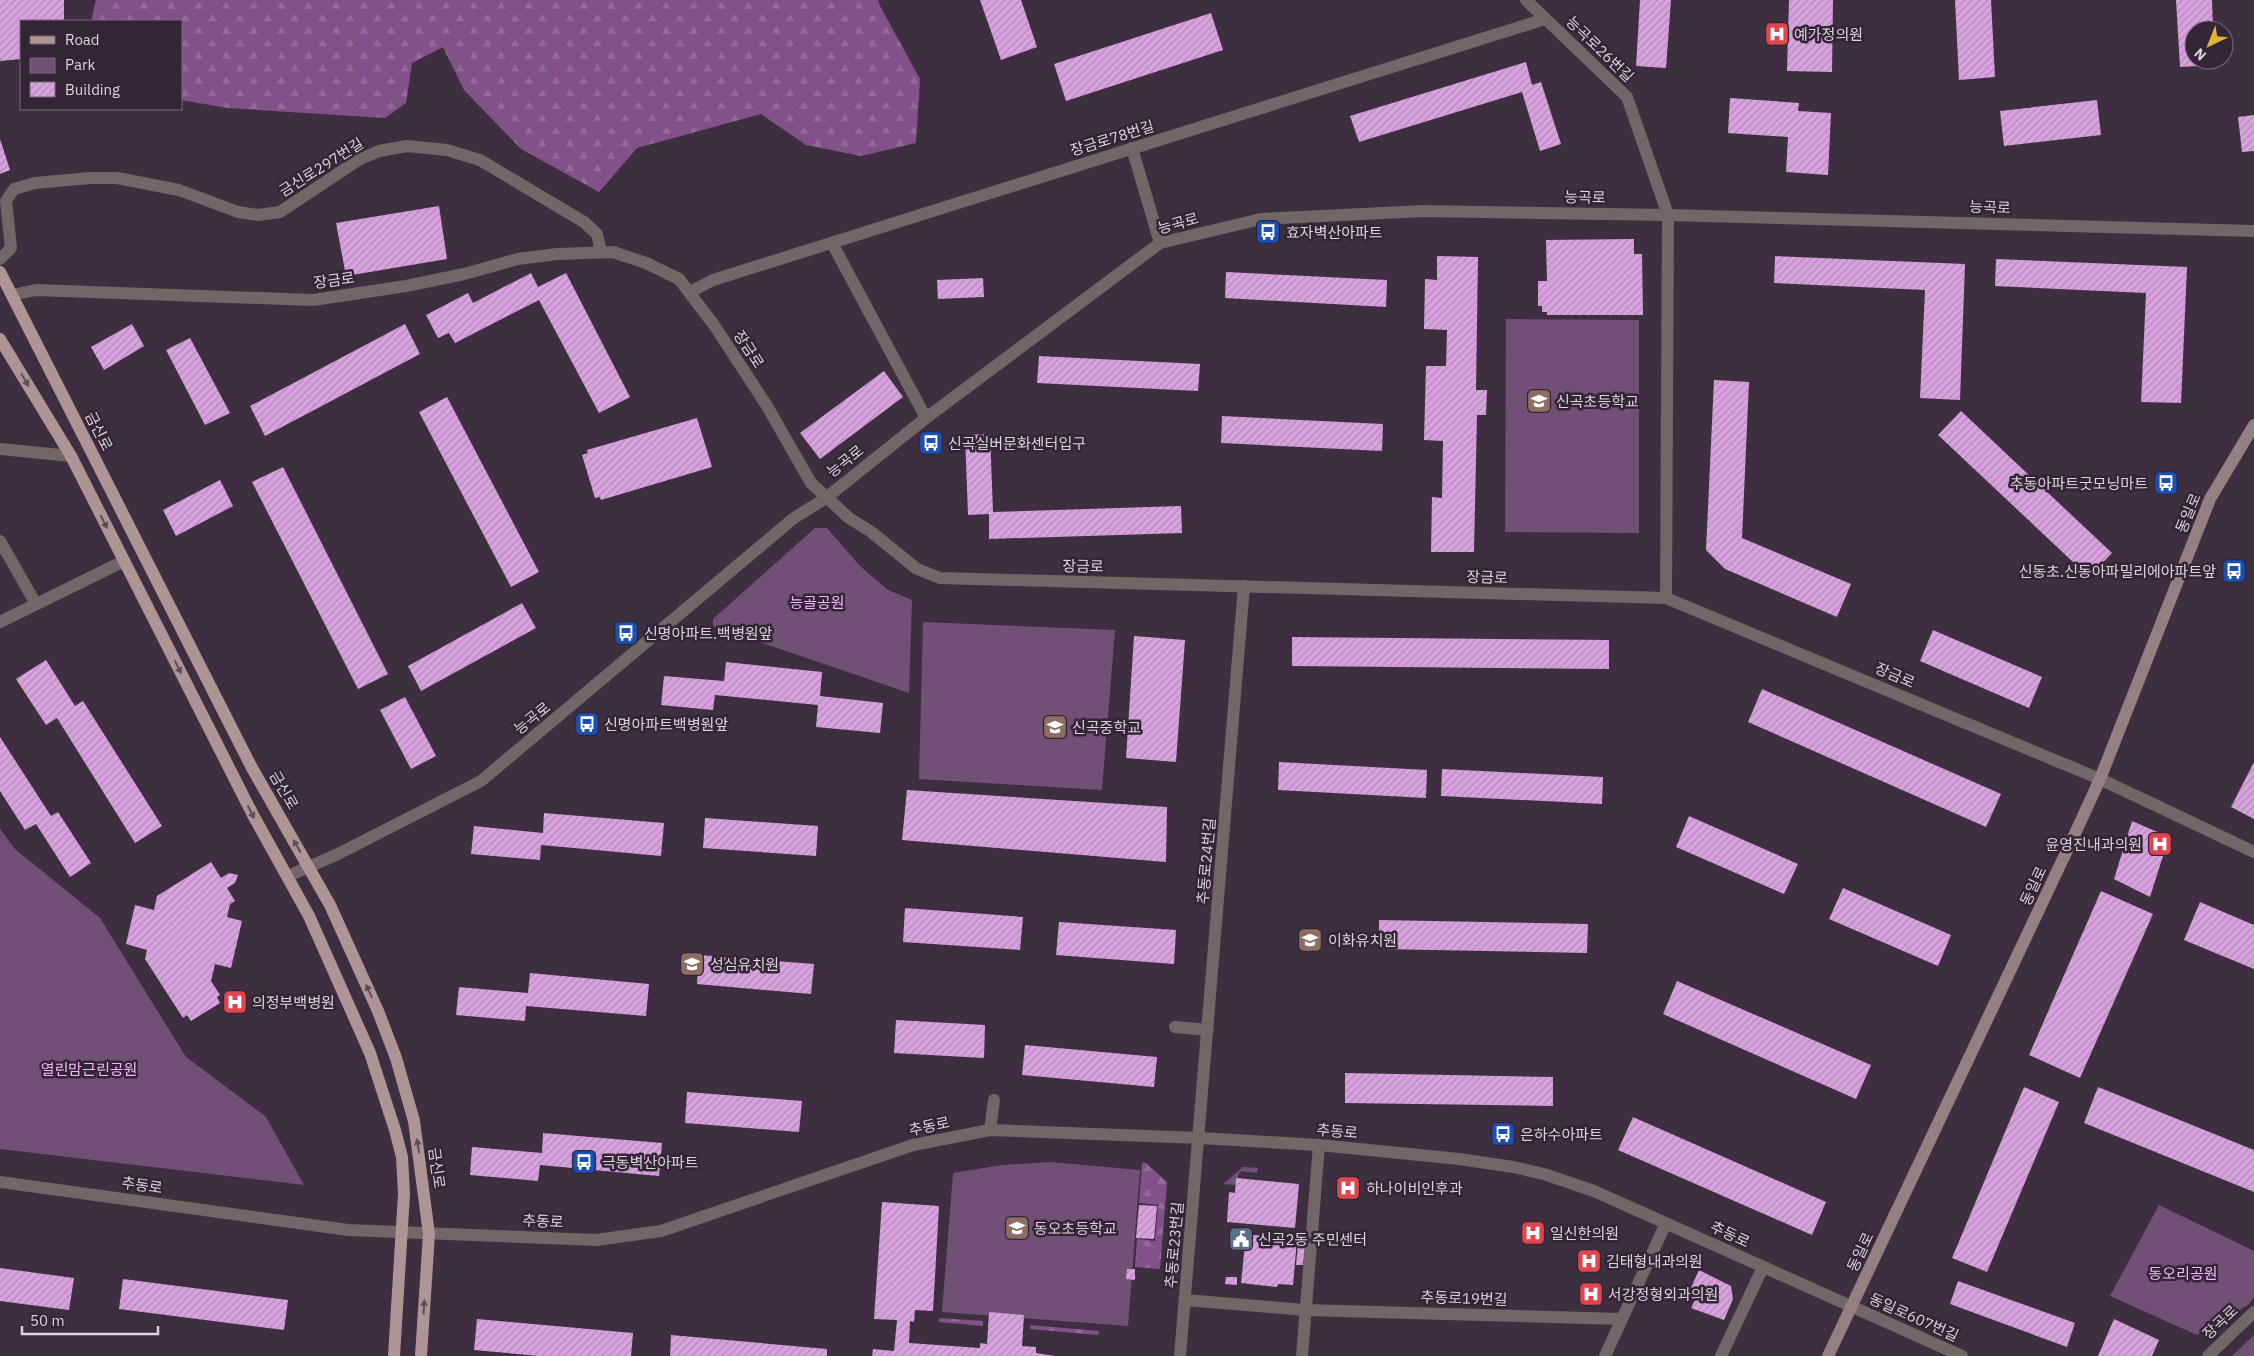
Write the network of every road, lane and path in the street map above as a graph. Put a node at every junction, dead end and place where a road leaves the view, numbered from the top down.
1 (1526, 0) edge
2 (1545, 18) junction
3 (1132, 148) junction
4 (1668, 215) junction
5 (2254, 230) edge
6 (832, 243) junction
7 (1160, 243) junction
8 (601, 252) junction
9 (0, 258) edge
10 (1, 276) edge
11 (690, 292) junction
12 (12, 296) junction
13 (0, 339) edge
14 (926, 418) junction
15 (2254, 425) edge
16 (0, 449) edge
17 (70, 456) junction
18 (826, 498) junction
19 (0, 541) edge
20 (124, 561) junction
21 (1244, 586) junction
22 (1666, 598) junction
23 (36, 604) junction
24 (0, 622) edge
25 (2100, 779) junction
26 (2254, 852) edge
27 (308, 866) junction
28 (288, 876) junction
29 (1175, 1027) dead end
30 (1208, 1030) junction
31 (994, 1100) dead end
32 (990, 1130) junction
33 (1200, 1138) junction
34 (1318, 1145) junction
35 (0, 1182) edge
36 (1666, 1223) junction
37 (400, 1233) junction
38 (429, 1234) junction
39 (1763, 1267) junction
40 (1186, 1300) junction
41 (1852, 1307) junction
42 (1305, 1310) junction
43 (2254, 1312) edge
44 (1622, 1319) junction
45 (394, 1356) edge
46 (421, 1356) edge
47 (1180, 1356) edge
48 (1302, 1356) edge
49 (1605, 1356) edge
50 (1721, 1356) edge
51 (1828, 1356) edge
52 (1962, 1356) edge
53 (2208, 1356) edge

1 - 2 street, 능곡로26번길
2 - 3 street, 장금로78번길
2 - 4 street, 능곡로26번길
3 - 6 street, 장금로78번길
3 - 7 street
4 - 5 street, 능곡로
4 - 7 street, 능곡로
4 - 22 street, 능곡로26번길
6 - 11 street, 장금로78번길
6 - 14 street
7 - 14 street, 능곡로
8 - 9 street, 금신로297번길
8 - 11 street, 장금로
8 - 12 street, 장금로
10 - 12 main road, 금신로
11 - 18 street, 장금로
27 -> 12 main road, 금신로
13 -> 17 main road
14 - 18 street, 능곡로
15 - 25 street, 동일로
16 - 17 street
17 -> 20 main road
18 - 21 street, 장금로
18 - 27 street, 능곡로
19 - 23 street
20 - 23 street
20 -> 28 main road
21 - 22 street, 장금로
21 - 30 street, 추동로24번길
22 - 25 street, 장금로
23 - 24 street
25 - 26 street, 장금로
25 - 41 street, 동일로
27 - 28 street, 능곡로
38 -> 27 main road, 금신로
28 - 37 main road
29 - 30 street
30 - 33 street, 추동로24번길
31 - 32 street
32 - 33 street, 추동로
32 - 38 street, 추동로
33 - 34 street, 추동로
33 - 40 street, 추동로23번길
34 - 36 street, 추동로
34 - 42 street
35 - 37 street, 추동로
36 - 39 street, 추동로
36 - 44 street
37 - 38 street, 추동로
37 - 45 main road
46 -> 38 main road, 금신로
39 - 41 street, 추동로
39 - 50 street
40 - 42 street, 추동로19번길
40 - 47 street, 추동로23번길
41 - 51 street, 동일로
41 - 52 street, 동일로607번길
42 - 44 street, 추동로19번길
42 - 48 street
43 - 53 street, 장곡로
44 - 49 street

